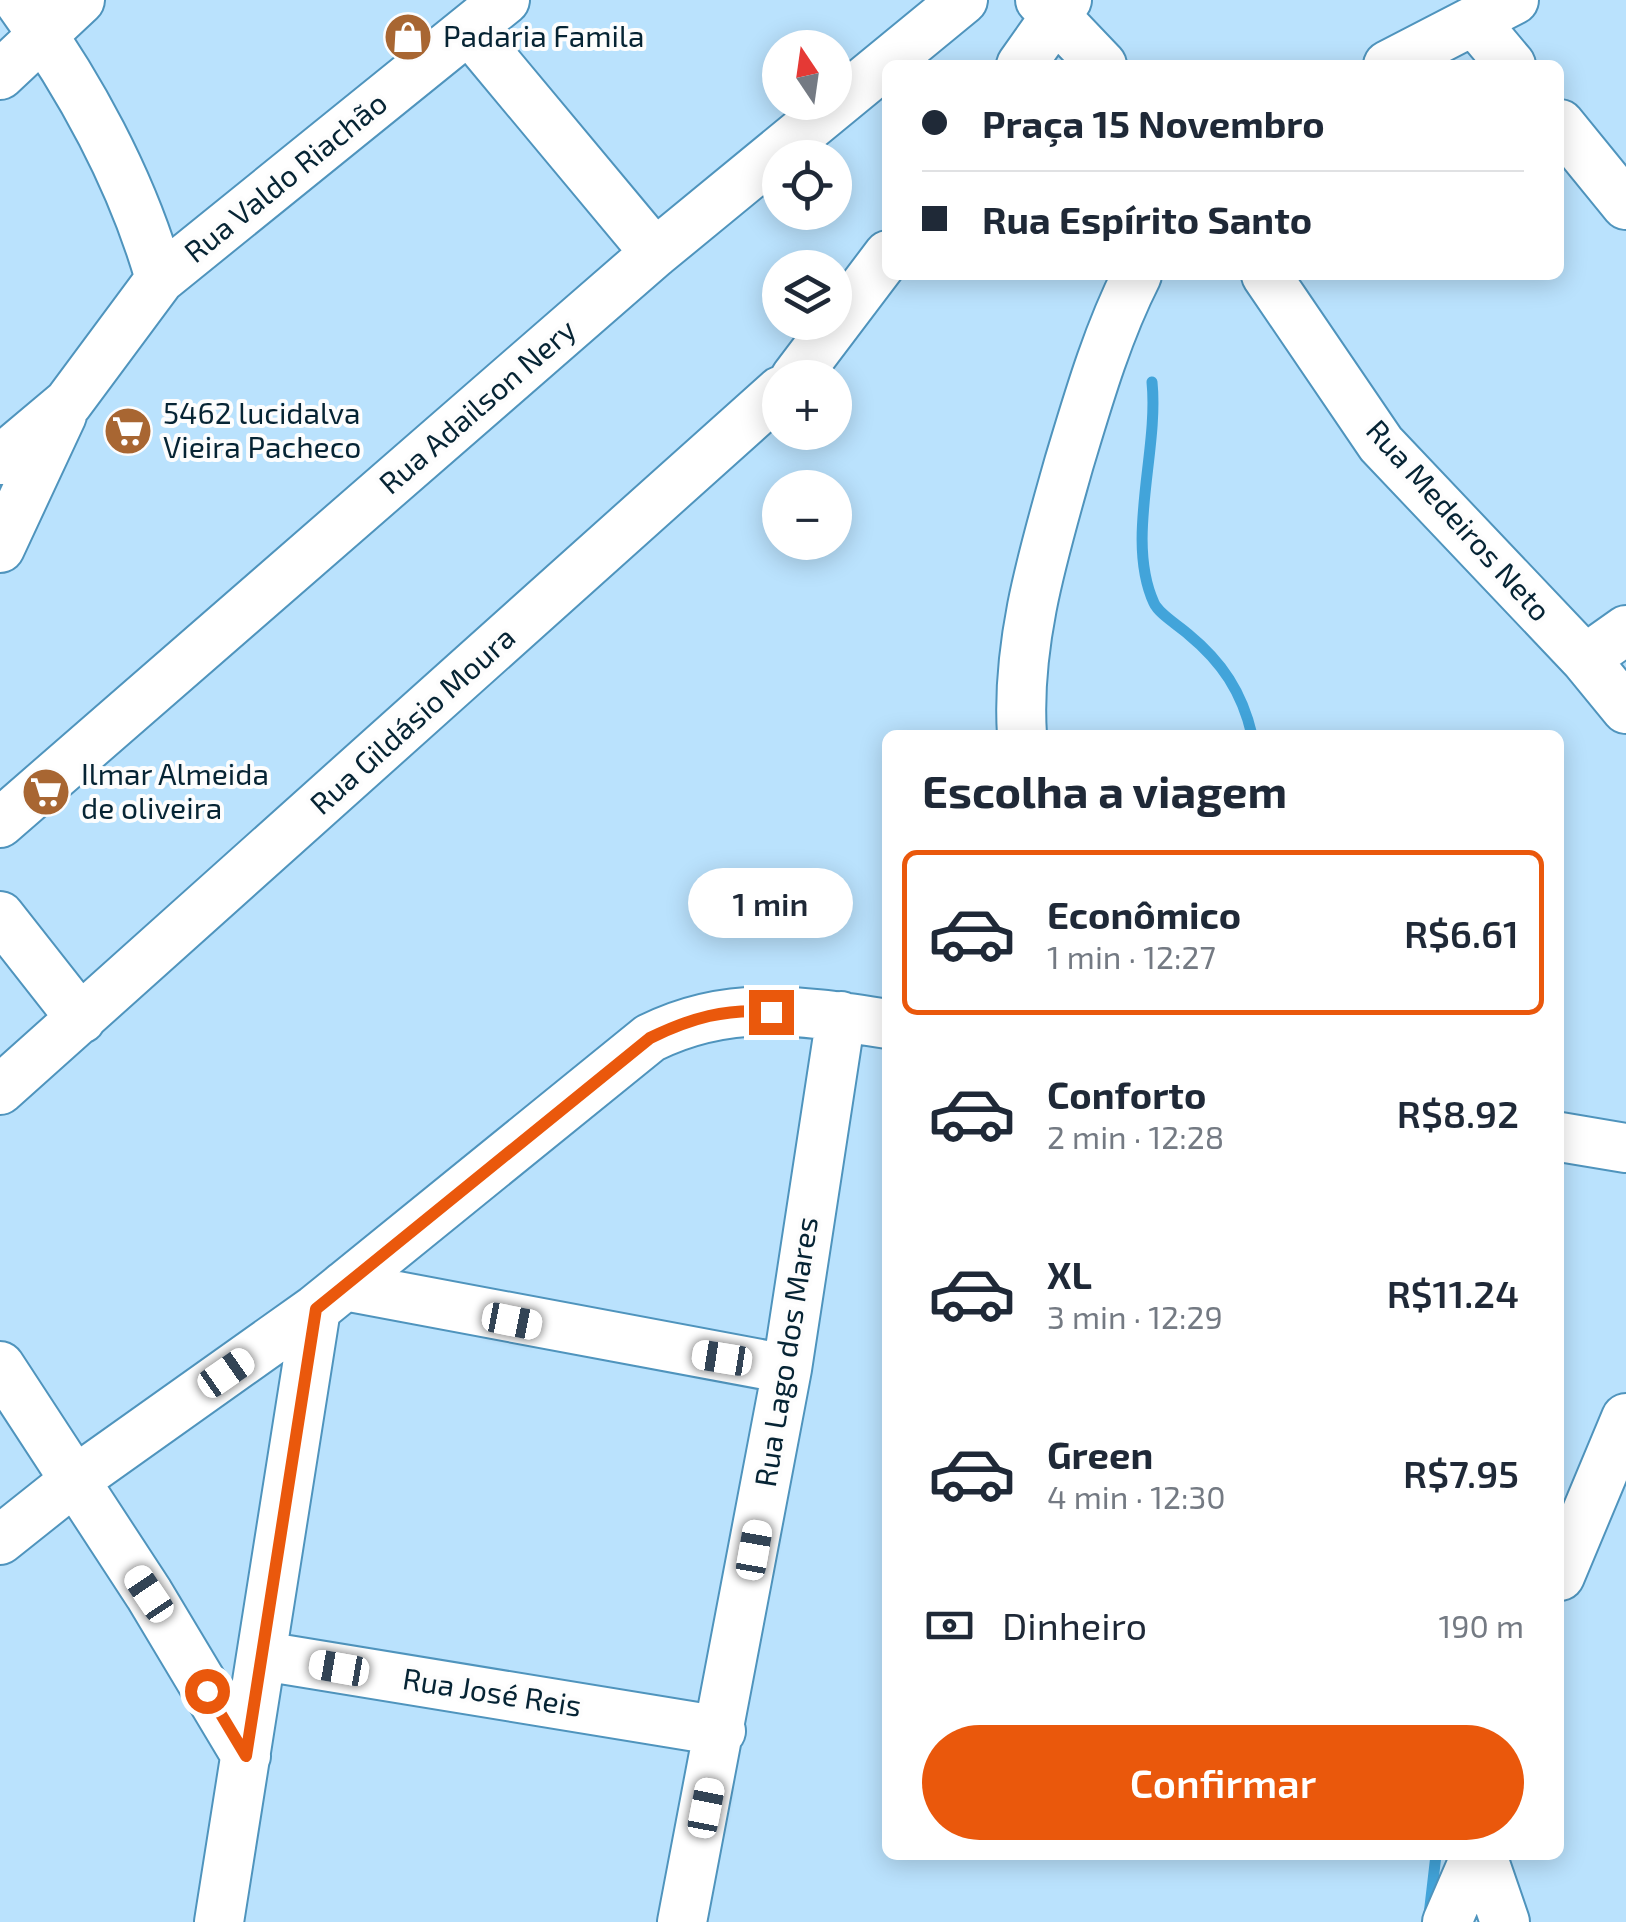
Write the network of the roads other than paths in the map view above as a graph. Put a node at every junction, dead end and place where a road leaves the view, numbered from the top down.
1 (80, 0) edge
2 (505, 0) edge
3 (963, 0) edge
4 (1055, 5) edge
5 (1495, 11) edge
6 (30, 17) edge
7 (468, 30) junction
8 (890, 60) edge
9 (1025, 60) edge
10 (1098, 60) edge
11 (1398, 60) edge
12 (1510, 60) edge
13 (882, 67) edge
14 (0, 76) edge
15 (1564, 129) edge
16 (1626, 204) edge
17 (655, 253) junction
18 (882, 263) edge
19 (160, 280) junction
20 (1134, 280) edge
21 (1269, 280) edge
22 (809, 360) edge
23 (68, 403) junction
24 (762, 407) edge
25 (0, 460) edge
26 (0, 548) edge
27 (1626, 630) edge
28 (1585, 659) junction
29 (1626, 709) edge
30 (1022, 730) edge
31 (0, 824) edge
32 (0, 916) edge
33 (840, 1016) junction
34 (81, 1018) junction
35 (882, 1023) edge
36 (0, 1090) edge
37 (1564, 1138) edge
38 (1626, 1148) edge
39 (330, 1298) junction
40 (0, 1366) edge
41 (786, 1369) junction
42 (1626, 1418) edge
43 (74, 1481) junction
44 (0, 1540) edge
45 (1564, 1566) edge
46 (263, 1656) junction
47 (721, 1732) junction
48 (246, 1756) junction
49 (1477, 1860) edge
50 (1481, 1860) edge
51 (219, 1922) edge
52 (682, 1922) edge
53 (1447, 1922) edge
54 (1505, 1922) edge

1 - 6 street
2 - 7 street, Rua Valdo Riachão
3 - 8 street, Rua Adailson Nery
4 - 9 street
4 - 10 street
5 - 11 street
5 - 12 street
6 - 14 street
6 - 19 street
7 - 17 street
7 - 19 street, Rua Valdo Riachão
13 - 17 street, Rua Adailson Nery
15 - 16 street
17 - 31 street, Rua Adailson Nery
18 - 22 street
19 - 23 street, Rua Valdo Riachão
20 - 30 street
21 - 28 street, Rua Medeiros Neto
23 - 25 street
23 - 26 street
24 - 34 street, Rua Gildásio Moura
27 - 28 street
28 - 29 street, Rua Medeiros Neto
32 - 34 street
33 - 35 street
33 - 39 street
33 - 41 street, Rua Lago dos Mares
34 - 36 street, Rua Gildásio Moura
37 - 38 street
39 - 41 street
39 - 43 street
39 - 46 street
40 - 43 street
41 - 47 street, Rua Lago dos Mares
42 - 45 street
43 - 44 street
43 - 48 street
46 - 47 street, Rua José Reis
46 - 48 street
47 - 52 street, Rua Lago dos Mares
48 - 51 street
49 - 53 street
50 - 54 street

